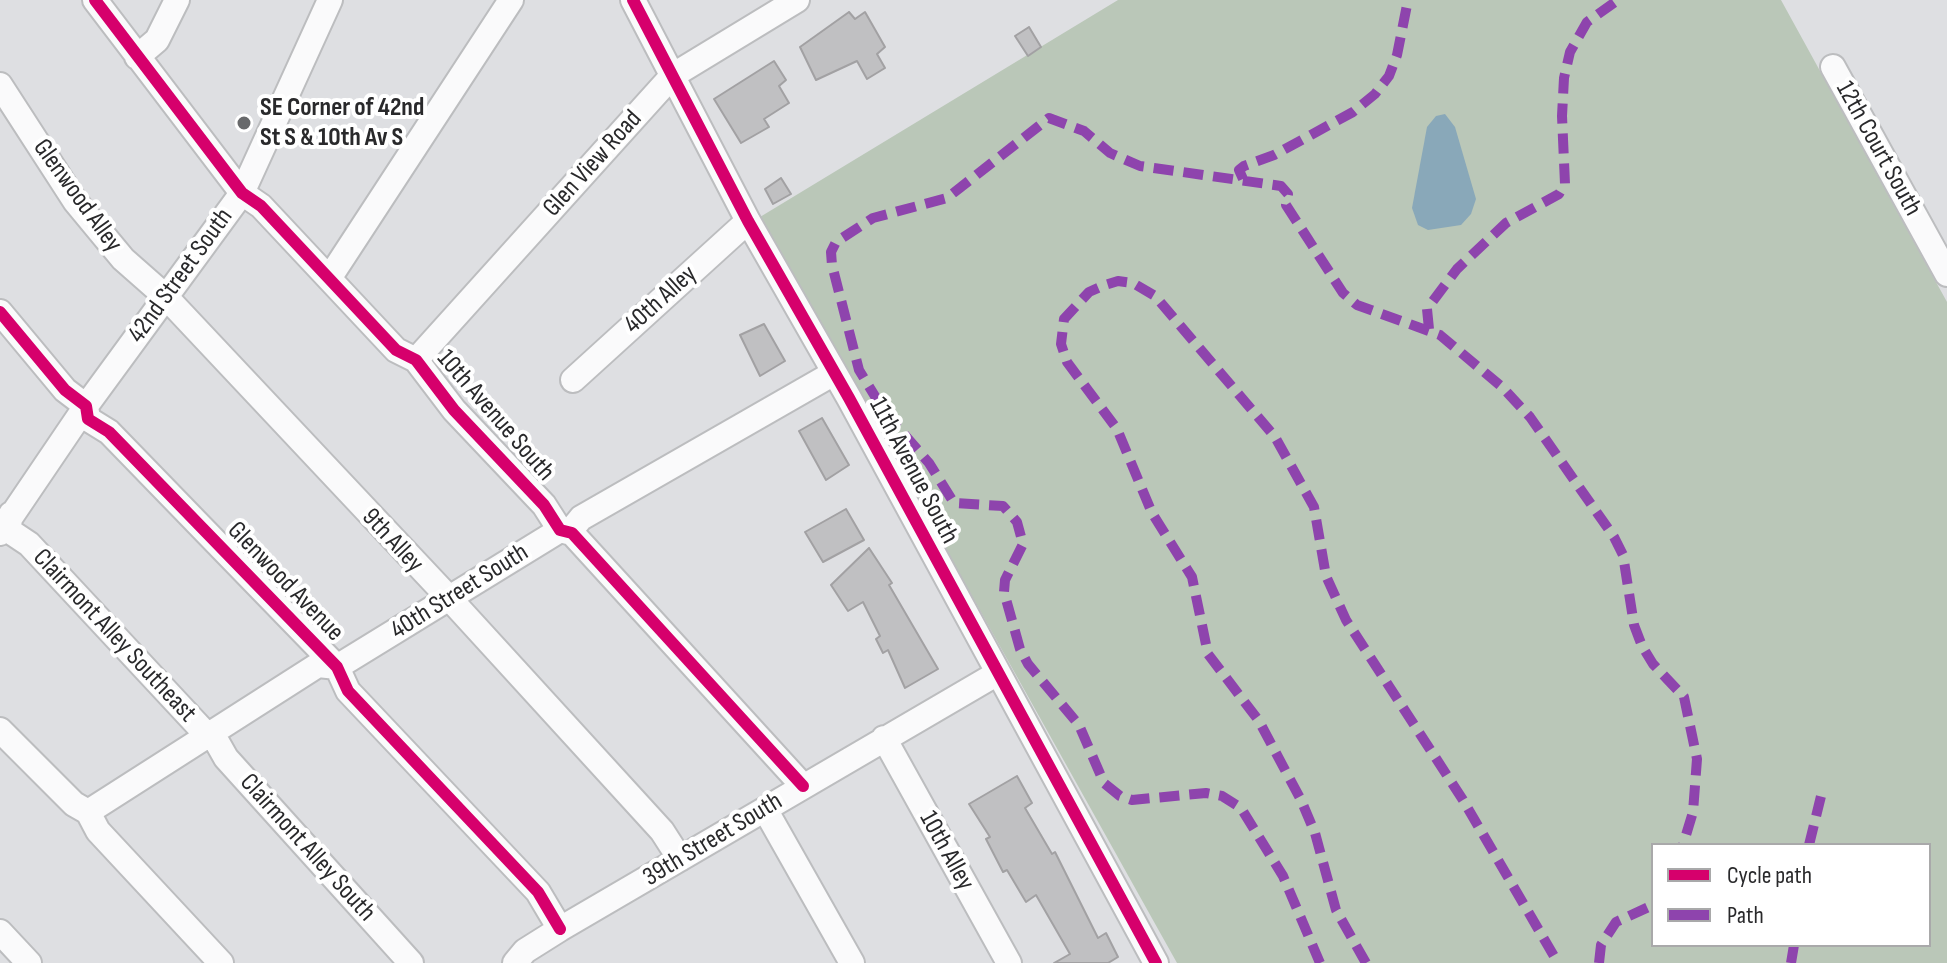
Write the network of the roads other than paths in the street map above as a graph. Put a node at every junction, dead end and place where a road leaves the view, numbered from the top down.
1 (95, 0) edge
2 (177, 0) edge
3 (330, 0) edge
4 (511, 0) edge
5 (633, 0) edge
6 (797, 0) edge
7 (137, 57) junction
8 (1833, 67) dead end
9 (672, 76) junction
10 (0, 85) edge
11 (242, 193) junction
12 (748, 221) junction
13 (1947, 274) edge
14 (330, 277) junction
15 (165, 296) junction
16 (0, 312) edge
17 (416, 360) junction
18 (834, 373) junction
19 (573, 380) dead end
20 (86, 406) junction
21 (4, 518) edge
22 (560, 530) junction
23 (450, 599) junction
24 (337, 667) junction
25 (998, 673) junction
26 (0, 730) edge
27 (206, 734) junction
28 (884, 738) junction
29 (803, 786) junction
30 (766, 811) junction
31 (88, 812) junction
32 (680, 859) junction
33 (560, 929) junction
34 (0, 932) edge
35 (29, 963) edge
36 (221, 963) edge
37 (411, 963) edge
38 (515, 963) edge
39 (852, 963) edge
40 (1009, 963) edge
41 (1156, 963) edge

1 - 7 street, 10th Avenue South
2 - 7 street
3 - 11 street, 42nd Street South
4 - 14 street
5 - 9 street, 11th Avenue South
6 - 9 street, Glen View Road
7 - 11 street, 10th Avenue South
8 - 13 street, 12th Court South
9 - 12 street, 11th Avenue South
9 - 17 street, Glen View Road
10 - 15 street, Glenwood Alley
11 - 14 street, 10th Avenue South
11 - 15 street, 42nd Street South
12 - 18 street, 11th Avenue South
12 - 19 street, 40th Alley
14 - 17 street, 10th Avenue South
15 - 20 street, 42nd Street South
15 - 23 street, 9th Alley
16 - 20 street, Glenwood Avenue
17 - 22 street, 10th Avenue South
18 - 22 street, 40th Street South
18 - 25 street, 11th Avenue South
20 - 21 street, 42nd Street South
20 - 24 street, Glenwood Avenue
21 - 27 street, Clairmont Alley Southeast
22 - 23 street, 40th Street South
22 - 29 street, 10th Avenue South
23 - 24 street, 40th Street South
23 - 32 street, 9th Alley
24 - 27 street, 40th Street South
24 - 33 street, Glenwood Avenue
25 - 28 street, 39th Street South
25 - 41 street, 11th Avenue South
26 - 31 street
27 - 31 street, 40th Street South
27 - 37 street, Clairmont Alley South
28 - 29 street, 39th Street South
28 - 40 street, 10th Alley
29 - 30 street, 39th Street South
30 - 32 street, 39th Street South
30 - 39 street
31 - 36 street
32 - 33 street, 39th Street South
33 - 38 street, 39th Street South
34 - 35 street

